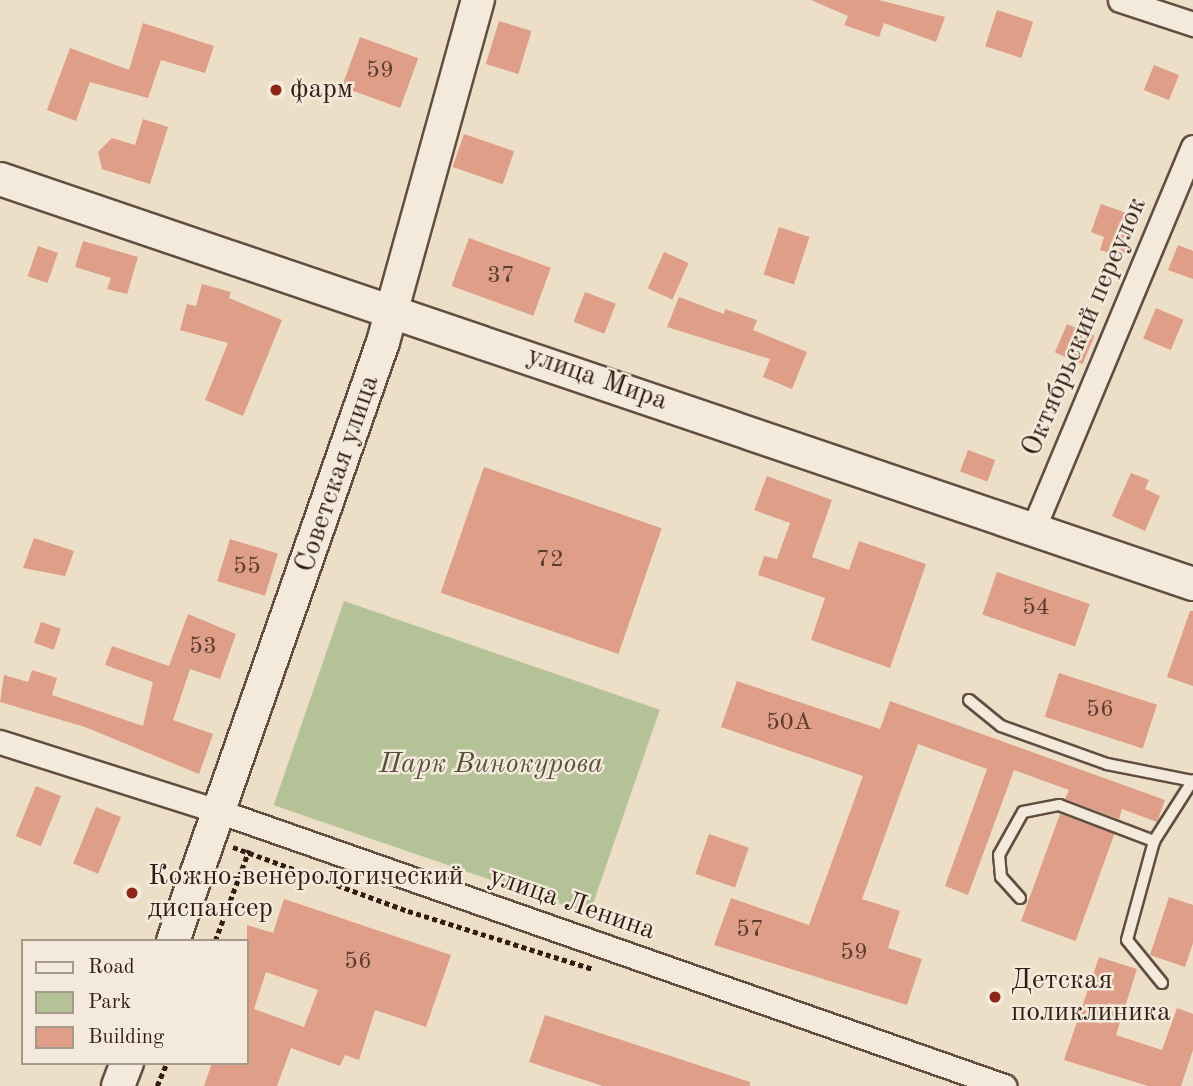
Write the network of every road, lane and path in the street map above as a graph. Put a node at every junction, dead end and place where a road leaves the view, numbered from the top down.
1 (478, 0) edge
2 (1120, 0) edge
3 (1193, 24) edge
4 (1193, 147) edge
5 (0, 179) edge
6 (389, 308) junction
7 (1033, 530) junction
8 (1193, 584) edge
9 (969, 700) dead end
10 (0, 742) edge
11 (1193, 781) edge
12 (221, 812) junction
13 (259, 826) junction
14 (1154, 841) junction
15 (1020, 898) dead end
16 (174, 939) edge
17 (216, 939) edge
18 (1162, 983) dead end
19 (126, 1065) edge
20 (166, 1065) edge
21 (118, 1086) edge
22 (157, 1086) edge
23 (1004, 1086) edge

1 - 6 main road, Советская улица
2 - 3 street
4 - 7 street, Октябрьский переулок
5 - 6 main road, улица Мира
6 - 7 main road, улица Мира
6 - 12 main road, Советская улица
7 - 8 main road, улица Мира
9 - 11 lane
10 - 12 street, улица Ленина
11 - 14 lane
12 - 13 street, улица Ленина
12 - 16 main road, Советская улица
13 - 17 path
13 - 23 street, улица Ленина
14 - 15 lane
14 - 18 lane
19 - 21 main road
20 - 22 path

